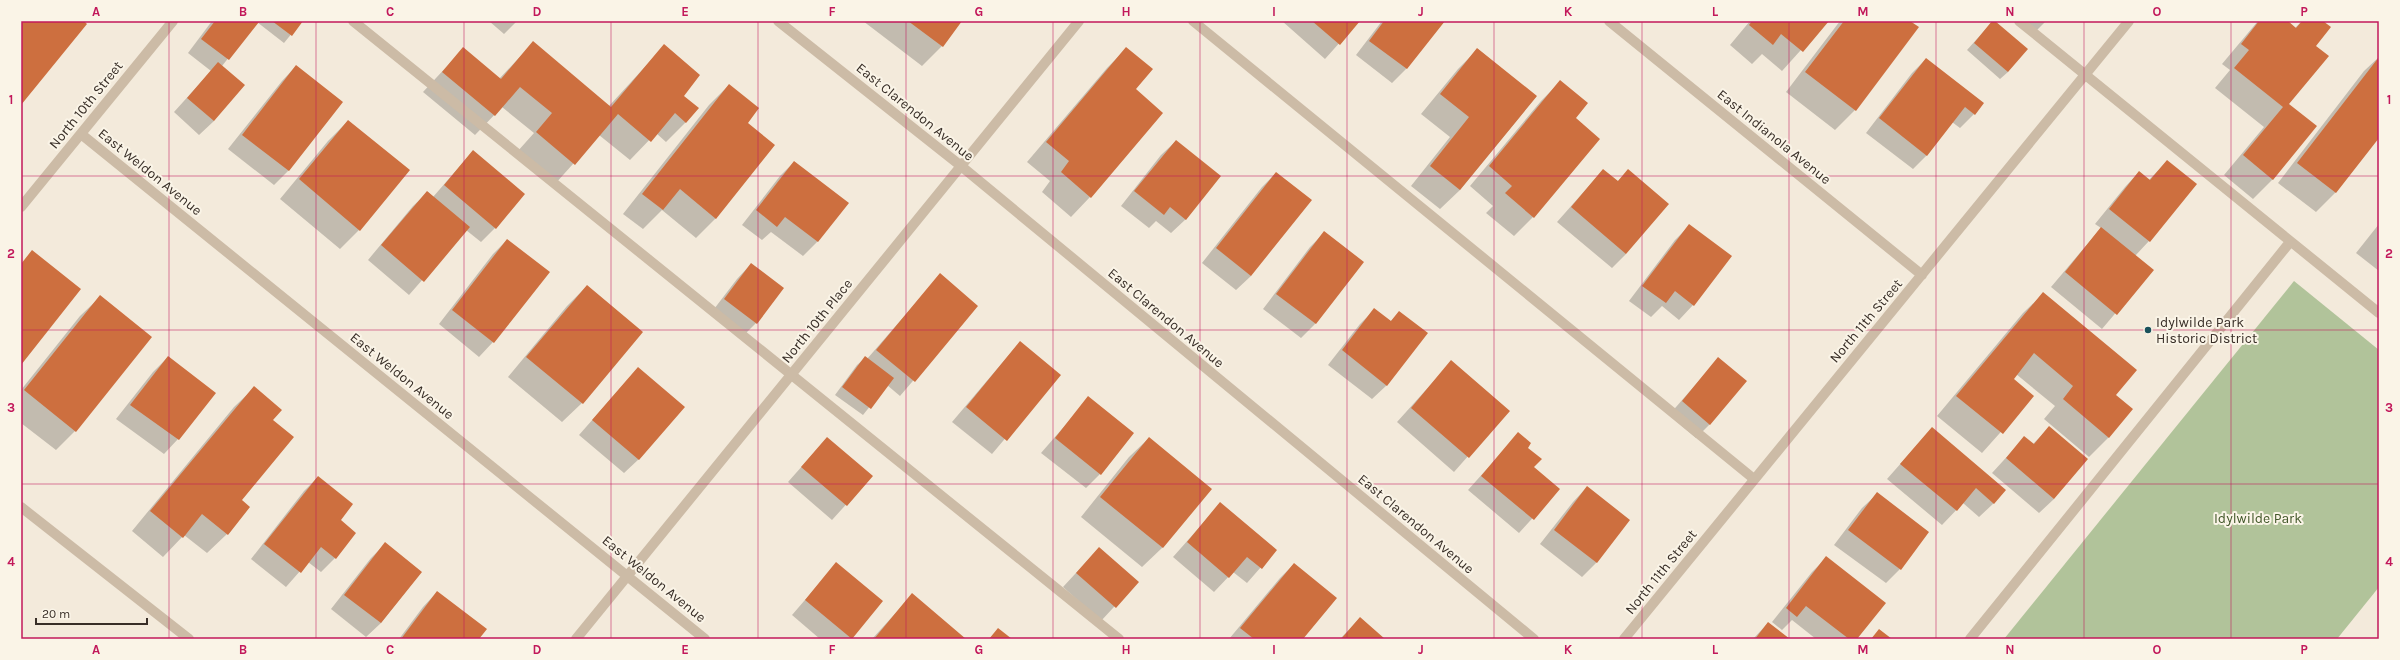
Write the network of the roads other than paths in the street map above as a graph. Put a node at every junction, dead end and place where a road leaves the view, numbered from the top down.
1 (172, 21) edge
2 (353, 21) edge
3 (778, 21) edge
4 (1079, 21) edge
5 (1193, 21) edge
6 (1608, 21) edge
7 (2018, 21) edge
8 (2129, 21) edge
9 (2085, 74) junction
10 (81, 134) junction
11 (961, 166) junction
12 (21, 207) edge
13 (2290, 242) junction
14 (1922, 275) junction
15 (2379, 313) edge
16 (790, 376) junction
17 (1754, 479) junction
18 (21, 508) edge
19 (627, 575) junction
20 (189, 639) edge
21 (576, 639) edge
22 (705, 639) edge
23 (1118, 639) edge
24 (1534, 639) edge
25 (1624, 639) edge
26 (1970, 639) edge

1 - 10 street, North 10th Street
2 - 16 street
3 - 11 street, East Clarendon Avenue
4 - 11 street, North 10th Place
5 - 17 street
6 - 14 street, East Indianola Avenue
7 - 9 street
8 - 9 street, North 11th Street
9 - 13 street
9 - 14 street, North 11th Street
10 - 12 street, North 10th Street
10 - 19 street, East Weldon Avenue
11 - 16 street, North 10th Place
11 - 24 street, East Clarendon Avenue
13 - 15 street
13 - 26 street
14 - 17 street, North 11th Street
16 - 19 street, North 10th Place
16 - 23 street
17 - 25 street, North 11th Street
18 - 20 street
19 - 21 street, North 10th Place
19 - 22 street, East Weldon Avenue

